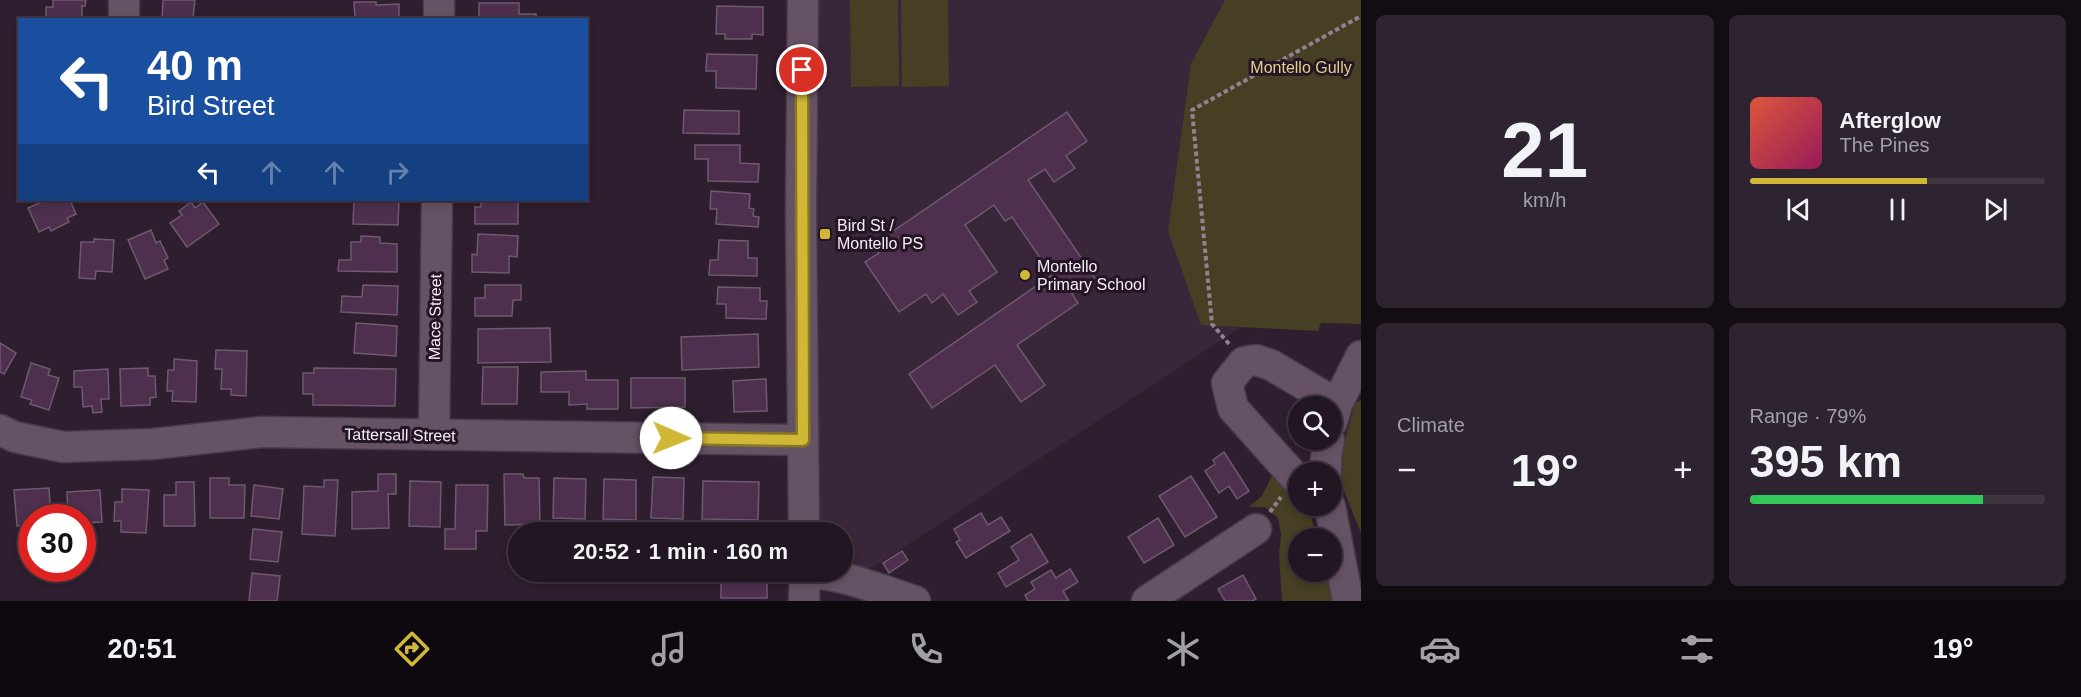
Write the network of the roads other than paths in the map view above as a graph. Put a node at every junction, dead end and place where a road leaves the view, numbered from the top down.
1 (124, 0) edge
2 (439, 0) edge
3 (803, 0) edge
4 (123, 18) edge
5 (439, 18) edge
6 (437, 201) edge
7 (1360, 360) edge
8 (1311, 396) edge
9 (1342, 399) edge
10 (0, 430) edge
11 (434, 435) junction
12 (803, 440) junction
13 (1288, 471) edge
14 (1332, 516) edge
15 (804, 522) edge
16 (1256, 529) road end
17 (853, 581) edge
18 (915, 601) edge
19 (1147, 601) edge
20 (1348, 601) edge

1 - 4 street
2 - 5 street
3 - 12 street
6 - 11 street, Mace Street
7 - 9 street
8 - 13 street
10 - 11 street, Tattersall Street
11 - 12 street, Tattersall Street
12 - 15 street
14 - 20 street
16 - 19 street
17 - 18 street

